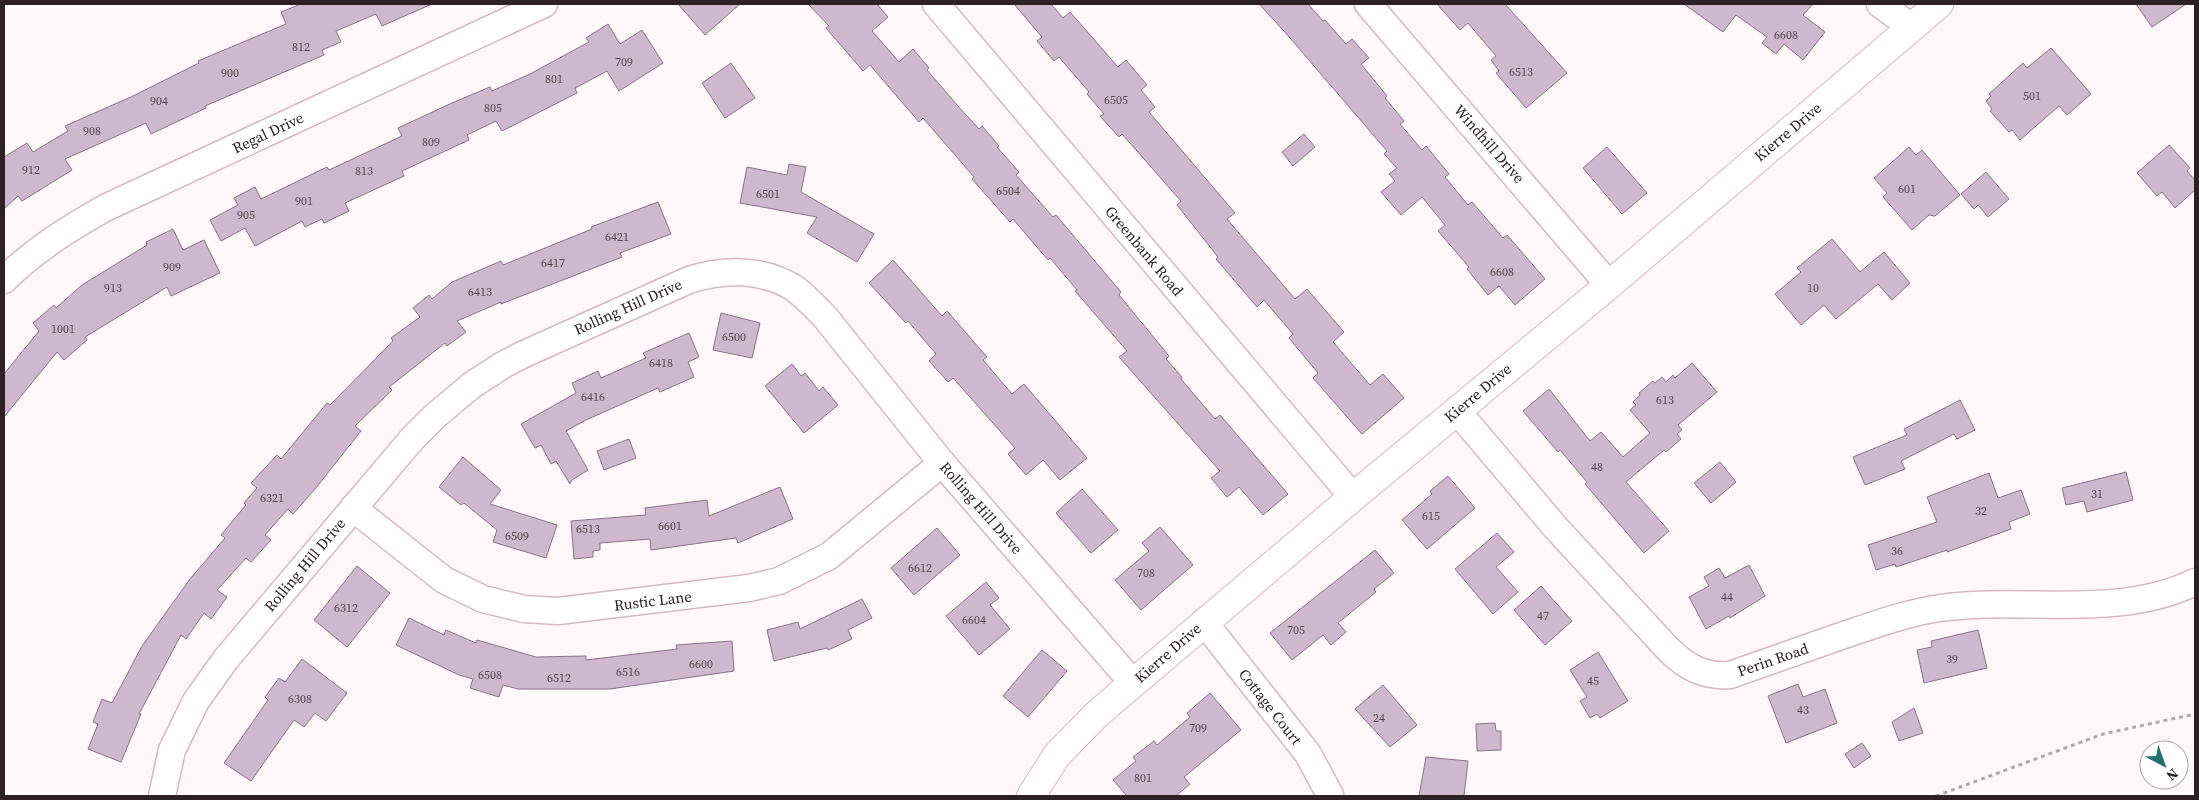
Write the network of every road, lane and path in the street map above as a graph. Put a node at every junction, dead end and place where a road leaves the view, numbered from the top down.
1 (544, 4) edge
2 (936, 4) edge
3 (1368, 4) edge
4 (1880, 4) edge
5 (1939, 4) edge
6 (1911, 27) junction
7 (4, 280) edge
8 (1609, 285) junction
9 (1458, 412) junction
10 (942, 462) junction
11 (1352, 497) junction
12 (353, 508) junction
13 (2195, 582) edge
14 (1204, 622) junction
15 (1133, 683) junction
16 (2195, 714) edge
17 (162, 796) edge
18 (1031, 796) edge
19 (1330, 796) edge
20 (1936, 796) edge

1 - 7 street, Regal Drive
2 - 11 street, Greenbank Road
3 - 8 street, Windhill Drive
4 - 6 street
5 - 6 street, Kierre Drive
6 - 8 street, Kierre Drive
8 - 9 street, Kierre Drive
9 - 11 street, Kierre Drive
9 - 13 street, Perin Road
10 - 12 street, Rustic Lane
10 - 12 street, Rolling Hill Drive
10 - 15 street, Rolling Hill Drive
11 - 14 street, Kierre Drive
12 - 17 street, Rolling Hill Drive
14 - 15 street, Kierre Drive
14 - 19 street, Cottage Court
15 - 18 street, Kierre Drive
16 - 20 path

